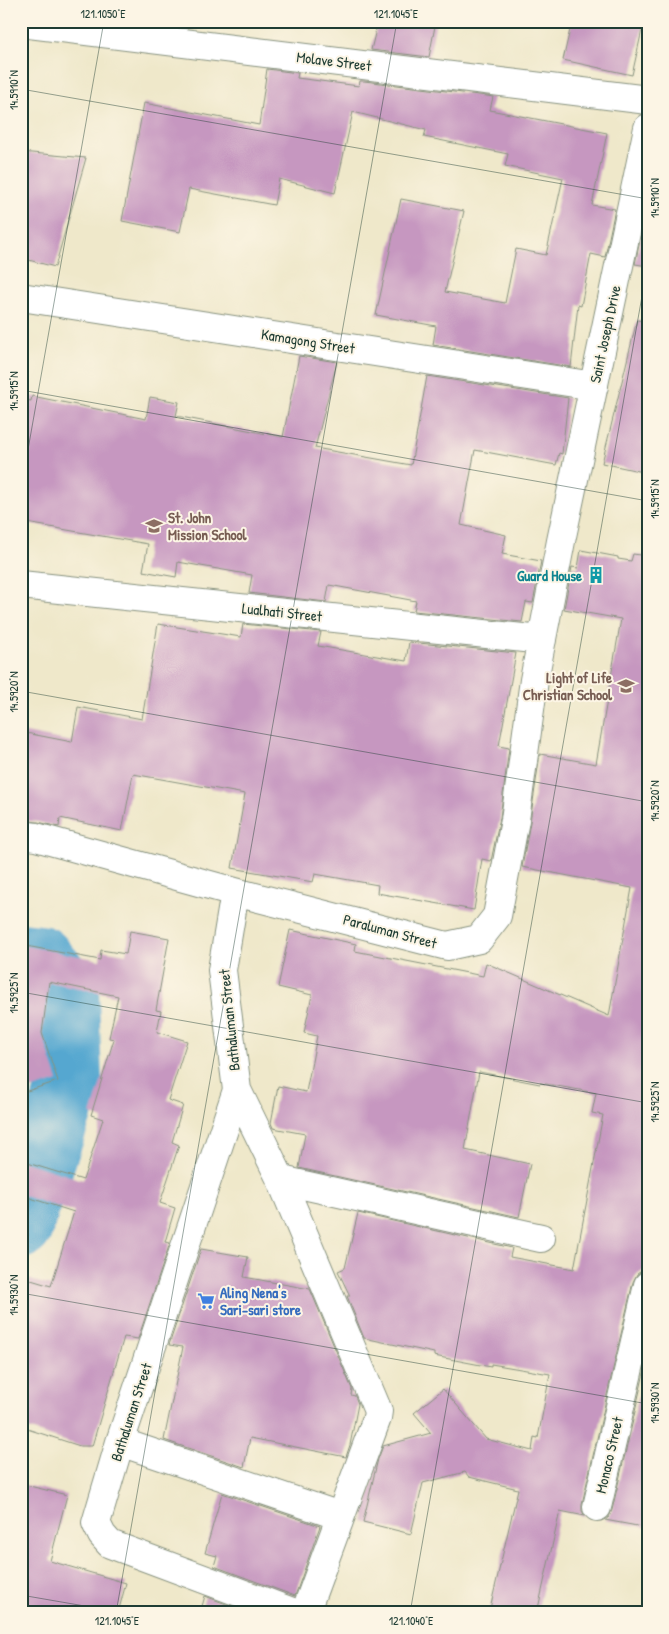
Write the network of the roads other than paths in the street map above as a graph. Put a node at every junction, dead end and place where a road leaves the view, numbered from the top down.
1 (21, 23) edge
2 (648, 100) edge
3 (648, 128) edge
4 (21, 297) edge
5 (594, 386) junction
6 (560, 541) joint
7 (21, 585) edge
8 (542, 640) junction
9 (21, 835) edge
10 (235, 892) junction
11 (237, 1090) junction
12 (281, 1180) junction
13 (541, 1238) dead end
14 (648, 1285) edge
15 (120, 1442) junction
16 (597, 1507) dead end
17 (340, 1516) junction
18 (295, 1613) edge
19 (305, 1613) edge

1 - 2 street, Molave Street
3 - 5 street, Saint Joseph Drive
4 - 5 street, Kamagong Street
5 - 6 street, Saint Joseph Drive
6 - 8 street, Paraluman Street
7 - 8 street, Lualhati Street
8 - 10 street, Paraluman Street
9 - 10 street, Paraluman Street
10 - 11 street, Bathaluman Street
11 - 12 street, Bathaluman Street
11 - 15 street, Bathaluman Street
12 - 13 street
12 - 17 street, Bathaluman Street
14 - 16 street, Monaco Street
15 - 17 street
15 - 18 street, Bathaluman Street
17 - 19 street, Bathaluman Street

